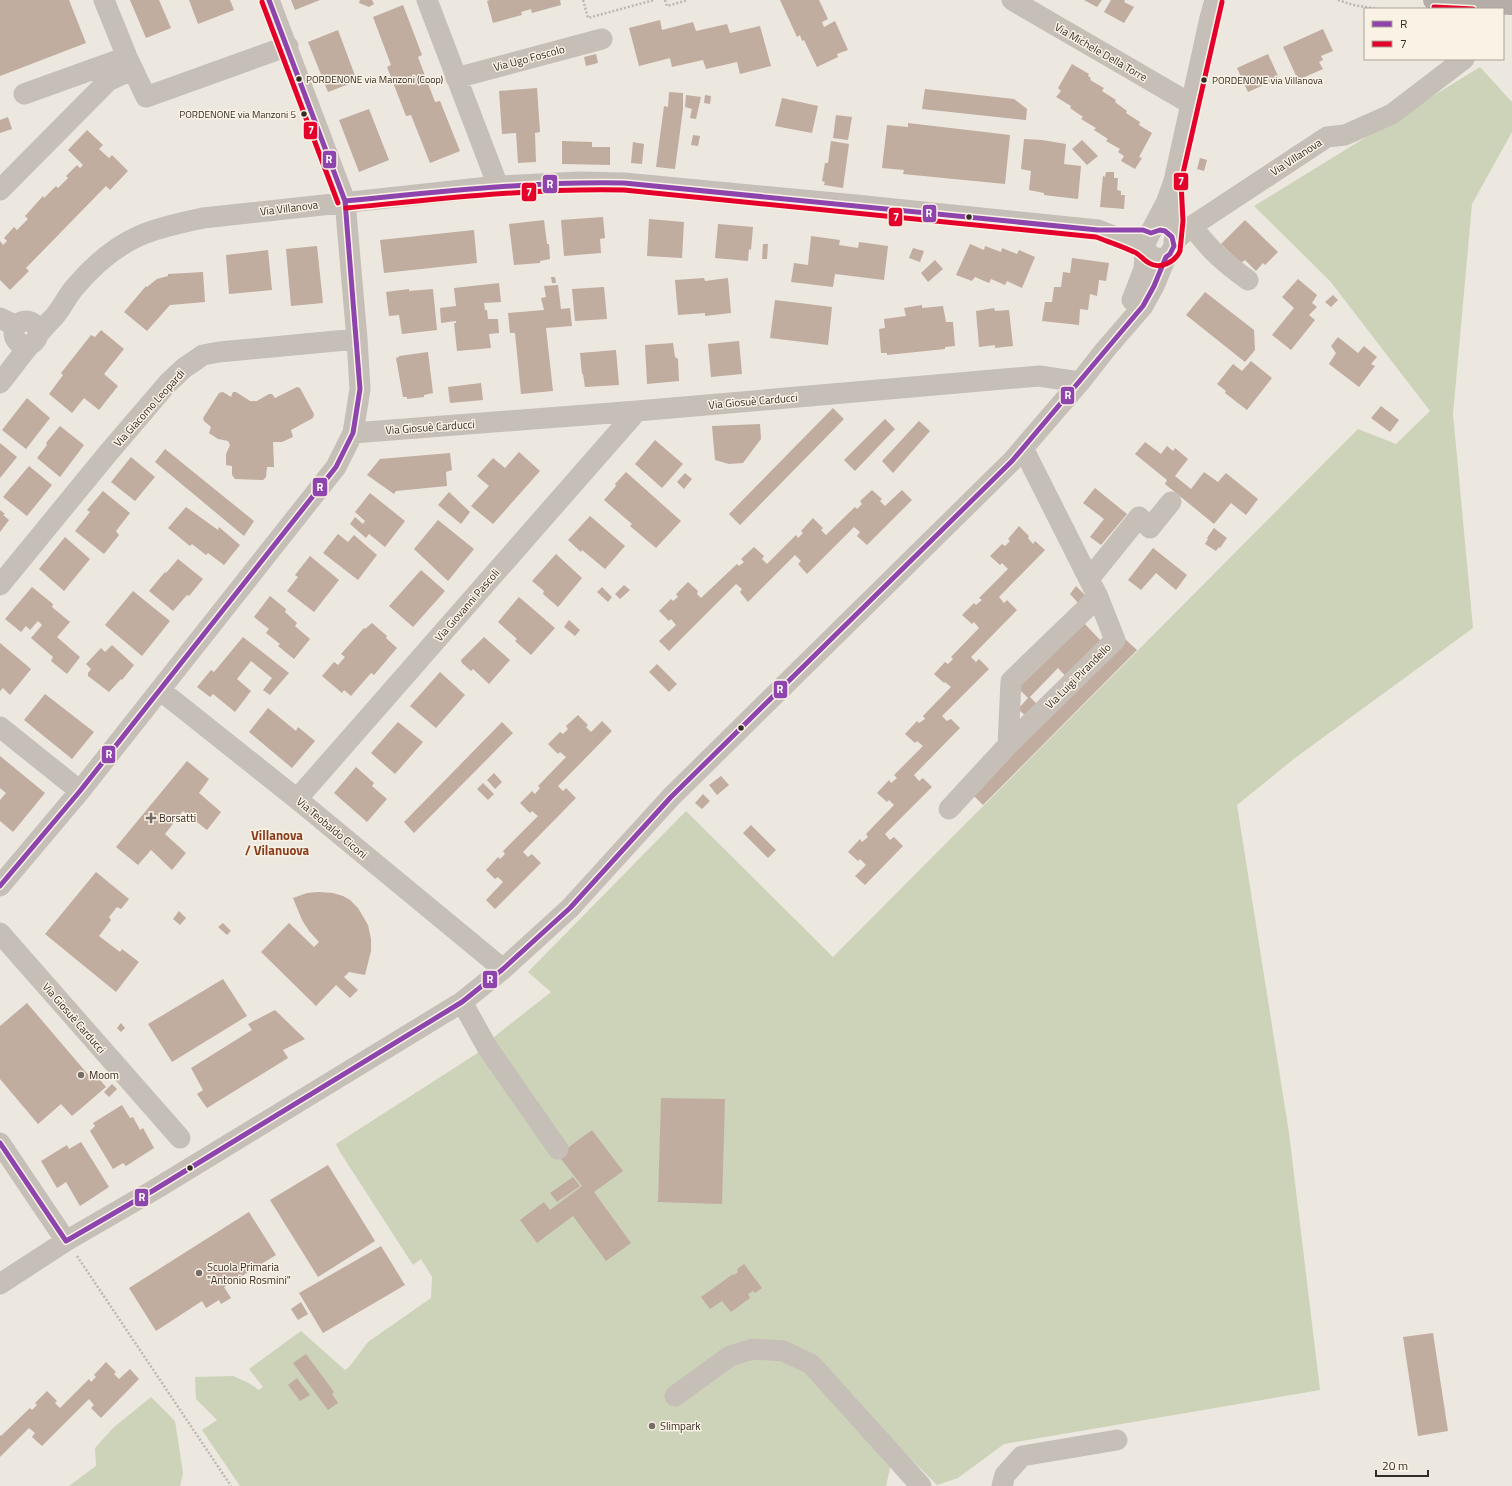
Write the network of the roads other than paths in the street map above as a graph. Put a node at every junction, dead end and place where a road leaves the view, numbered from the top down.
1 (104, 0) edge
2 (269, 0) edge
3 (427, 0) edge
4 (1012, 0) edge
5 (1215, 0) edge
6 (1434, 0) edge
7 (1458, 1) edge
8 (1500, 5) edge
9 (602, 39) dead end
10 (288, 46) junction
11 (1463, 60) edge
12 (130, 63) junction
13 (456, 78) junction
14 (24, 94) dead end
15 (1191, 104) junction
16 (1174, 181) junction
17 (498, 186) junction
18 (0, 190) edge
19 (345, 201) junction
20 (1192, 226) junction
21 (1149, 241) junction
22 (1170, 249) junction
23 (1248, 280) dead end
24 (21, 330) edge
25 (357, 339) junction
26 (1105, 350) junction
27 (0, 368) edge
28 (0, 382) edge
29 (1080, 382) junction
30 (637, 411) junction
31 (353, 433) junction
32 (1023, 448) junction
33 (1171, 502) dead end
34 (0, 585) edge
35 (1094, 588) junction
36 (160, 690) junction
37 (0, 727) edge
38 (1008, 745) junction
39 (80, 791) junction
40 (297, 799) junction
41 (950, 809) dead end
42 (0, 886) edge
43 (0, 933) edge
44 (503, 969) junction
45 (462, 1002) junction
46 (180, 1138) dead end
47 (0, 1142) edge
48 (558, 1149) dead end
49 (66, 1241) junction
50 (0, 1284) edge
51 (675, 1396) dead end
52 (1117, 1440) dead end
53 (921, 1486) edge
54 (1002, 1486) edge

1 - 12 street
2 - 10 street
3 - 13 street
4 - 15 street, Via Michele Della Torre
5 - 15 street
6 - 7 main road
7 - 8 main road
9 - 13 street, Via Ugo Foscolo
10 - 12 street
10 - 19 street
11 - 20 street, Via Villanova
12 - 14 street
12 - 18 street
13 - 17 street
15 - 16 street
16 - 21 street
16 - 22 street
17 - 19 street, Via Villanova
17 - 21 street, Via Villanova
19 - 24 street, Via Villanova
19 - 25 street
20 - 22 street, Via Villanova
20 - 23 street
21 - 22 street
21 - 26 street
22 - 26 street
24 - 27 street, Via Villanova
24 - 28 street, Via Villanova
25 - 31 street
25 - 34 street, Via Giacomo Leopardi
26 - 29 street
29 - 30 street, Via Giosuè Carducci
29 - 32 street
30 - 31 street, Via Giosuè Carducci
30 - 40 street, Via Giovanni Pascoli
31 - 36 street
32 - 35 street, Via Luigi Pirandello
32 - 44 street
33 - 35 street
35 - 38 street
35 - 38 street, Via Luigi Pirandello
36 - 39 street
36 - 40 street, Via Teobaldo Ciconi
37 - 39 street
38 - 41 street, Via Luigi Pirandello
39 - 42 street
40 - 44 street, Via Teobaldo Ciconi
43 - 46 street, Via Giosuè Carducci
44 - 45 street
45 - 48 street
45 - 49 street
47 - 49 street
49 - 50 street
51 - 53 street
52 - 54 street

